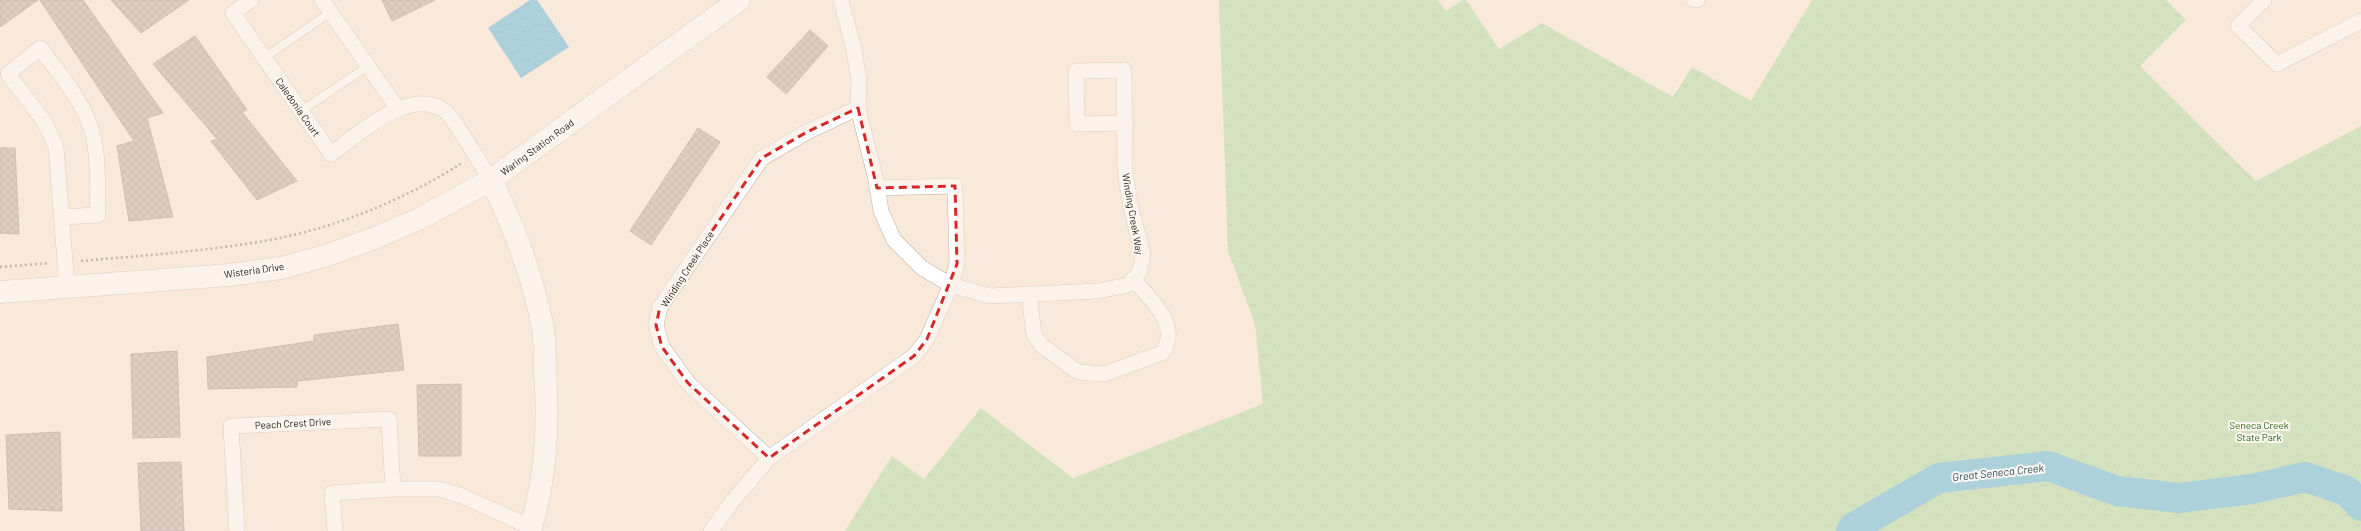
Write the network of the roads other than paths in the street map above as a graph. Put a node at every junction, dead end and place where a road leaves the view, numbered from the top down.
1 (251, 0) edge
2 (322, 0) edge
3 (740, 0) edge
4 (840, 0) edge
5 (2264, 0) edge
6 (331, 12) junction
7 (2361, 20) edge
8 (264, 58) junction
9 (368, 66) junction
10 (858, 108) junction
11 (398, 109) junction
12 (301, 110) junction
13 (1126, 123) junction
14 (491, 180) junction
15 (877, 188) junction
16 (61, 217) junction
17 (1133, 279) junction
18 (951, 285) junction
19 (67, 287) junction
20 (0, 292) edge
21 (1029, 294) junction
22 (769, 458) junction
23 (393, 489) junction
24 (531, 529) edge
25 (237, 531) edge
26 (335, 531) edge
27 (711, 531) edge

1 - 8 street, Caledonia Court
2 - 6 street
3 - 14 street, Waring Station Road
4 - 10 street
5 - 7 street
6 - 8 lane
6 - 9 street
8 - 12 street, Caledonia Court
9 - 11 street
9 - 12 lane
10 - 15 street
10 - 22 street, Winding Creek Place
11 - 12 street, Caledonia Court
11 - 14 street, Caledonia Court
13 - 13 street, Winding Creek Way
13 - 17 street, Winding Creek Way
14 - 19 street, Wisteria Drive
14 - 24 street, Waring Station Road
15 - 18 street
15 - 18 street
16 - 16 street
16 - 19 street
17 - 21 street
17 - 21 street
18 - 21 street
18 - 22 street
19 - 20 street, Wisteria Drive
22 - 27 street
23 - 24 street
23 - 25 street, Peach Crest Drive
23 - 26 street

